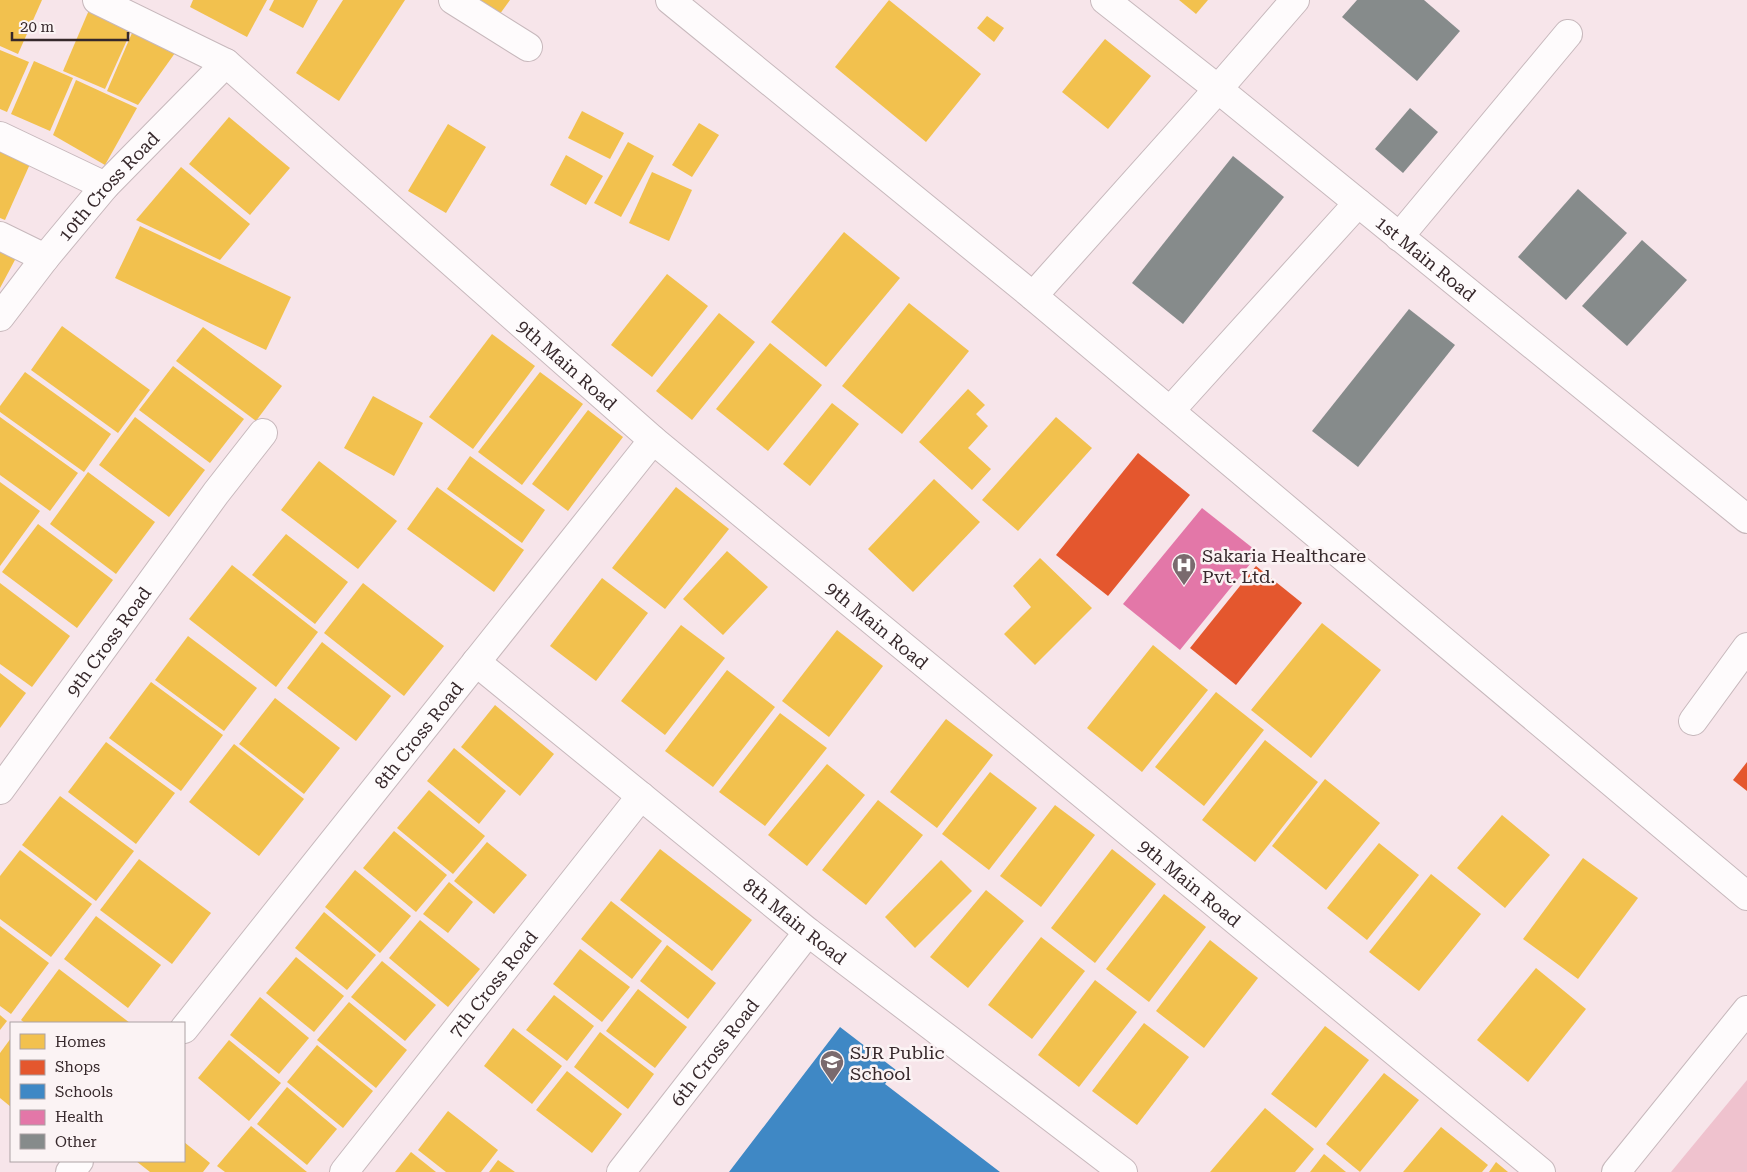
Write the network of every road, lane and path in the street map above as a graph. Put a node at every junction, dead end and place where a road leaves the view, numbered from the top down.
1 (97, 0) edge
2 (453, 0) edge
3 (670, 0) edge
4 (1105, 0) edge
5 (1295, 0) edge
6 (1568, 34) dead end
7 (528, 47) dead end
8 (226, 63) junction
9 (1218, 89) junction
10 (0, 136) edge
11 (105, 186) junction
12 (1358, 203) junction
13 (0, 236) edge
14 (1399, 236) junction
15 (45, 258) junction
16 (1033, 296) junction
17 (0, 317) edge
18 (1170, 411) junction
19 (263, 433) dead end
20 (653, 440) junction
21 (1747, 519) edge
22 (1747, 647) edge
23 (476, 662) junction
24 (1693, 721) dead end
25 (0, 790) edge
26 (641, 796) junction
27 (1747, 896) edge
28 (808, 932) junction
29 (1747, 1010) edge
30 (185, 1028) edge
31 (78, 1162) edge
32 (70, 1172) edge
33 (344, 1172) edge
34 (621, 1172) edge
35 (1123, 1172) edge
36 (1541, 1172) edge
37 (1616, 1172) edge

1 - 8 street, 9th Main Road
2 - 7 street
3 - 16 street
4 - 9 street, 1st Main Road
5 - 9 street
6 - 14 street
8 - 11 street, 10th Cross Road
8 - 20 street, 9th Main Road
9 - 12 street, 1st Main Road
9 - 16 street
10 - 11 street
11 - 15 street, 10th Cross Road
12 - 14 street, 1st Main Road
12 - 18 street
13 - 15 street
14 - 21 street, 1st Main Road
15 - 17 street, 10th Cross Road
16 - 18 street
18 - 27 street
19 - 25 street, 9th Cross Road
20 - 23 street, 8th Cross Road
20 - 36 street, 9th Main Road
22 - 24 street
23 - 26 street, 8th Main Road
23 - 30 street, 8th Cross Road
26 - 28 street, 8th Main Road
26 - 33 street, 7th Cross Road
28 - 34 street, 6th Cross Road
28 - 35 street, 8th Main Road
29 - 37 street
31 - 32 street

